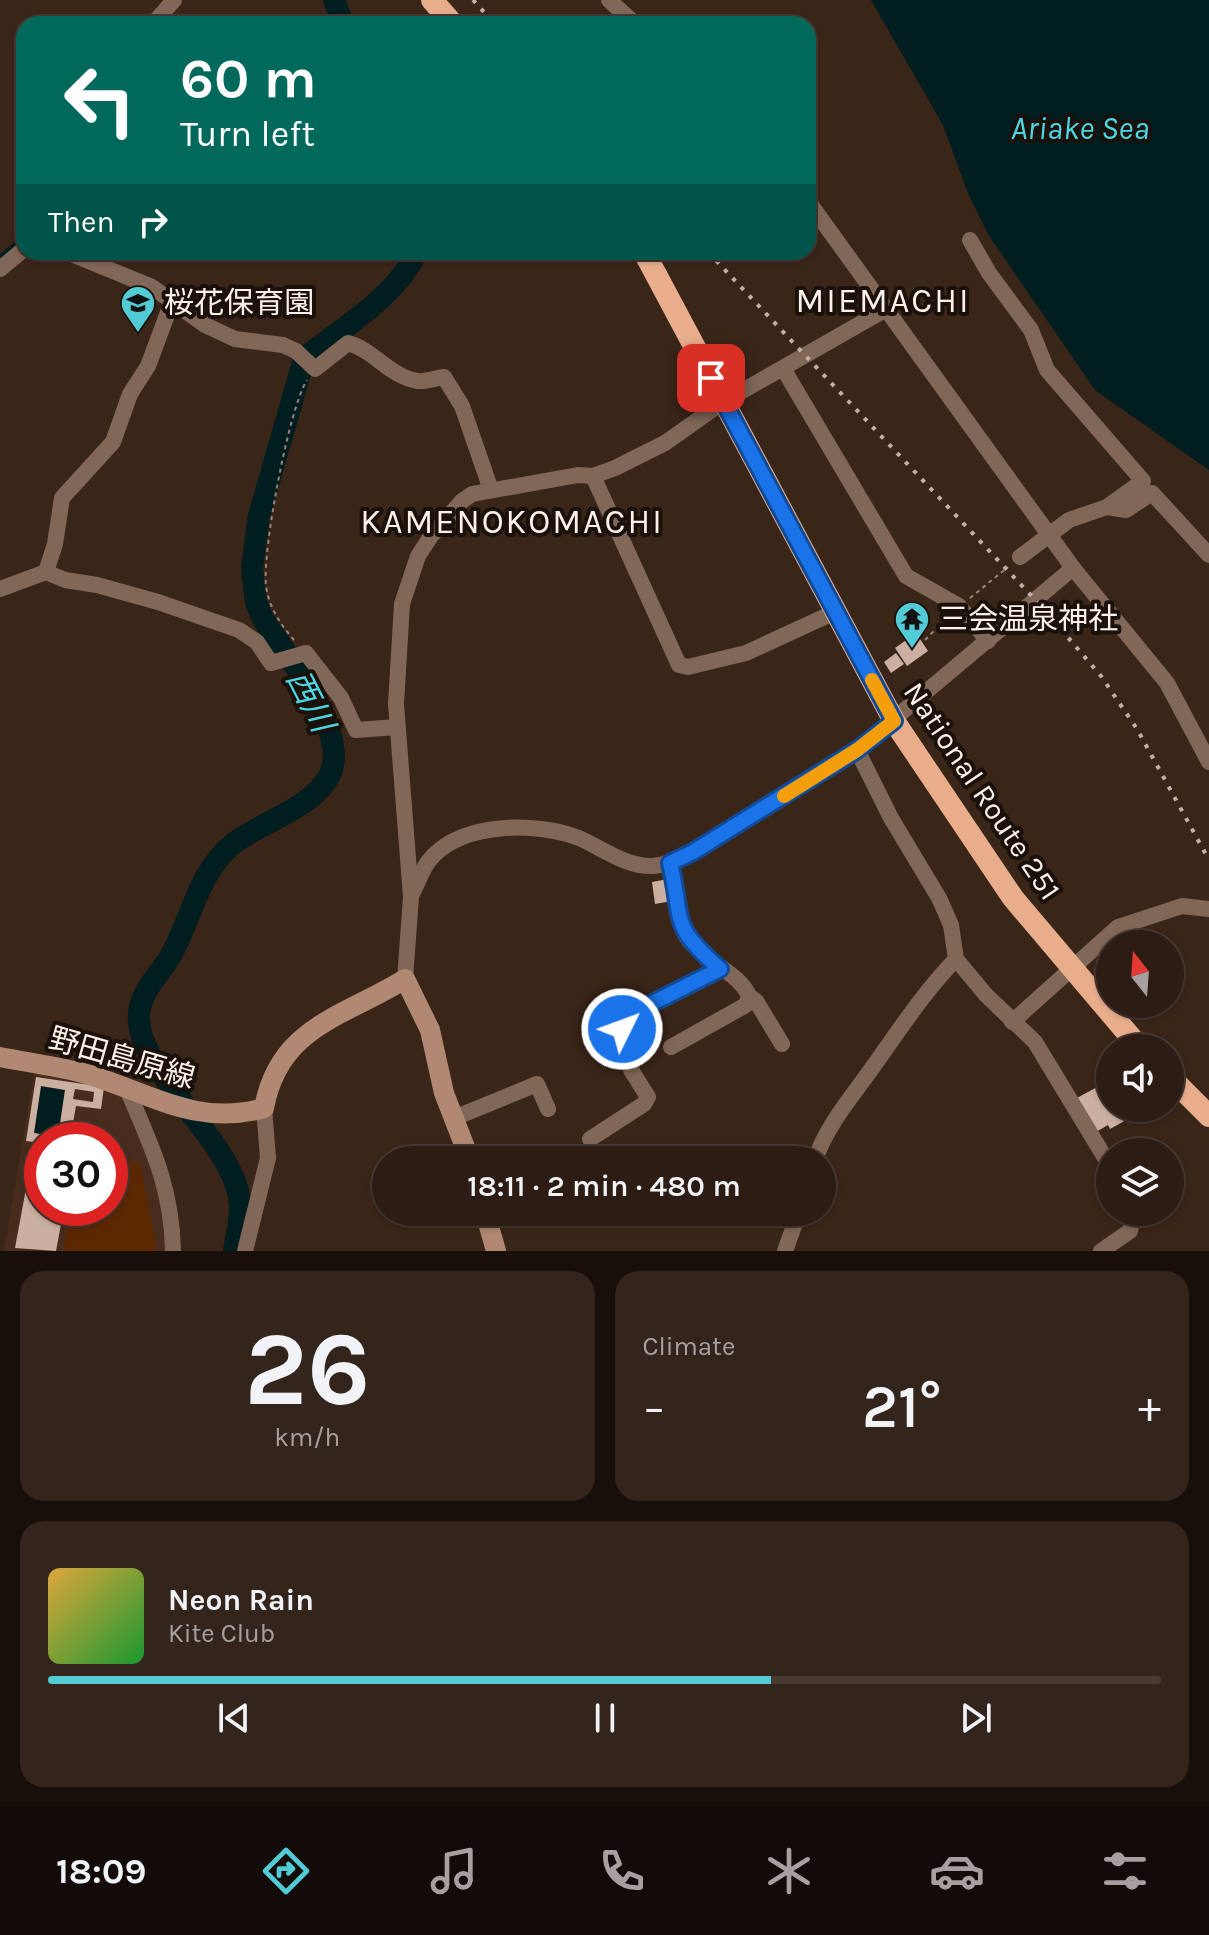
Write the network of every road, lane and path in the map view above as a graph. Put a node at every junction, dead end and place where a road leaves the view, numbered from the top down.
1 (174, 0) edge
2 (432, 0) edge
3 (609, 0) edge
4 (160, 16) edge
5 (446, 16) edge
6 (626, 16) edge
7 (816, 212) edge
8 (970, 240) dead end
9 (16, 256) edge
10 (81, 260) edge
11 (648, 260) edge
12 (0, 269) edge
13 (173, 299) junction
14 (888, 308) junction
15 (314, 368) junction
16 (784, 370) junction
17 (723, 402) junction
18 (593, 476) junction
19 (491, 490) junction
20 (1107, 507) junction
21 (1049, 534) junction
22 (1209, 555) edge
23 (1020, 557) joint
24 (1073, 568) junction
25 (46, 572) junction
26 (0, 589) edge
27 (835, 612) junction
28 (954, 612) junction
29 (925, 640) dead end
30 (988, 641) junction
31 (304, 653) junction
32 (894, 721) junction
33 (397, 727) junction
34 (857, 750) junction
35 (1209, 762) edge
36 (670, 863) junction
37 (411, 897) junction
38 (1209, 909) edge
39 (956, 959) junction
40 (720, 969) junction
41 (1073, 969) junction
42 (405, 979) junction
43 (749, 996) junction
44 (1012, 1022) junction
45 (1128, 1034) edge
46 (782, 1044) dead end
47 (671, 1047) dead end
48 (0, 1057) edge
49 (126, 1087) junction
50 (1184, 1091) edge
51 (264, 1108) junction
52 (548, 1109) dead end
53 (1209, 1116) edge
54 (454, 1118) junction
55 (590, 1139) dead end
56 (1096, 1142) edge
57 (465, 1146) edge
58 (819, 1146) edge
59 (489, 1226) edge
60 (794, 1226) edge
61 (1131, 1226) edge
62 (1109, 1249) edge
63 (173, 1251) edge
64 (245, 1251) edge
65 (496, 1251) edge
66 (785, 1251) edge

1 - 4 street
2 - 5 highway
3 - 6 street
7 - 14 street
8 - 20 street
9 - 12 street
10 - 13 street
11 - 17 highway, National Route 251
13 - 15 street
13 - 25 street
14 - 16 street
14 - 21 street
15 - 19 street
15 - 31 path
16 - 17 street
16 - 28 street
17 - 18 street
17 - 27 highway, National Route 251
18 - 19 street
18 - 27 street
19 - 33 street
20 - 21 street
20 - 22 street
21 - 23 street
21 - 24 street
23 - 28 path
24 - 30 street
24 - 35 street
25 - 26 street
25 - 31 street
27 - 32 highway, National Route 251
28 - 29 path
28 - 30 street
30 - 32 street
31 - 33 street
32 - 34 street
32 - 41 highway, National Route 251
33 - 37 street
34 - 36 street
34 - 39 street
36 - 37 street
36 - 40 street
37 - 42 street
38 - 41 street
39 - 44 street
39 - 58 street
40 - 43 street
40 - 55 street
41 - 44 street
41 - 45 highway, National Route 251
42 - 51 main road
42 - 54 main road
43 - 46 street
43 - 47 street
44 - 56 street
48 - 49 main road, 野田島原線
49 - 51 main road, 野田島原線
49 - 63 street
50 - 53 highway
51 - 64 street
52 - 54 street
54 - 57 main road
59 - 65 main road
60 - 66 street
61 - 62 street

